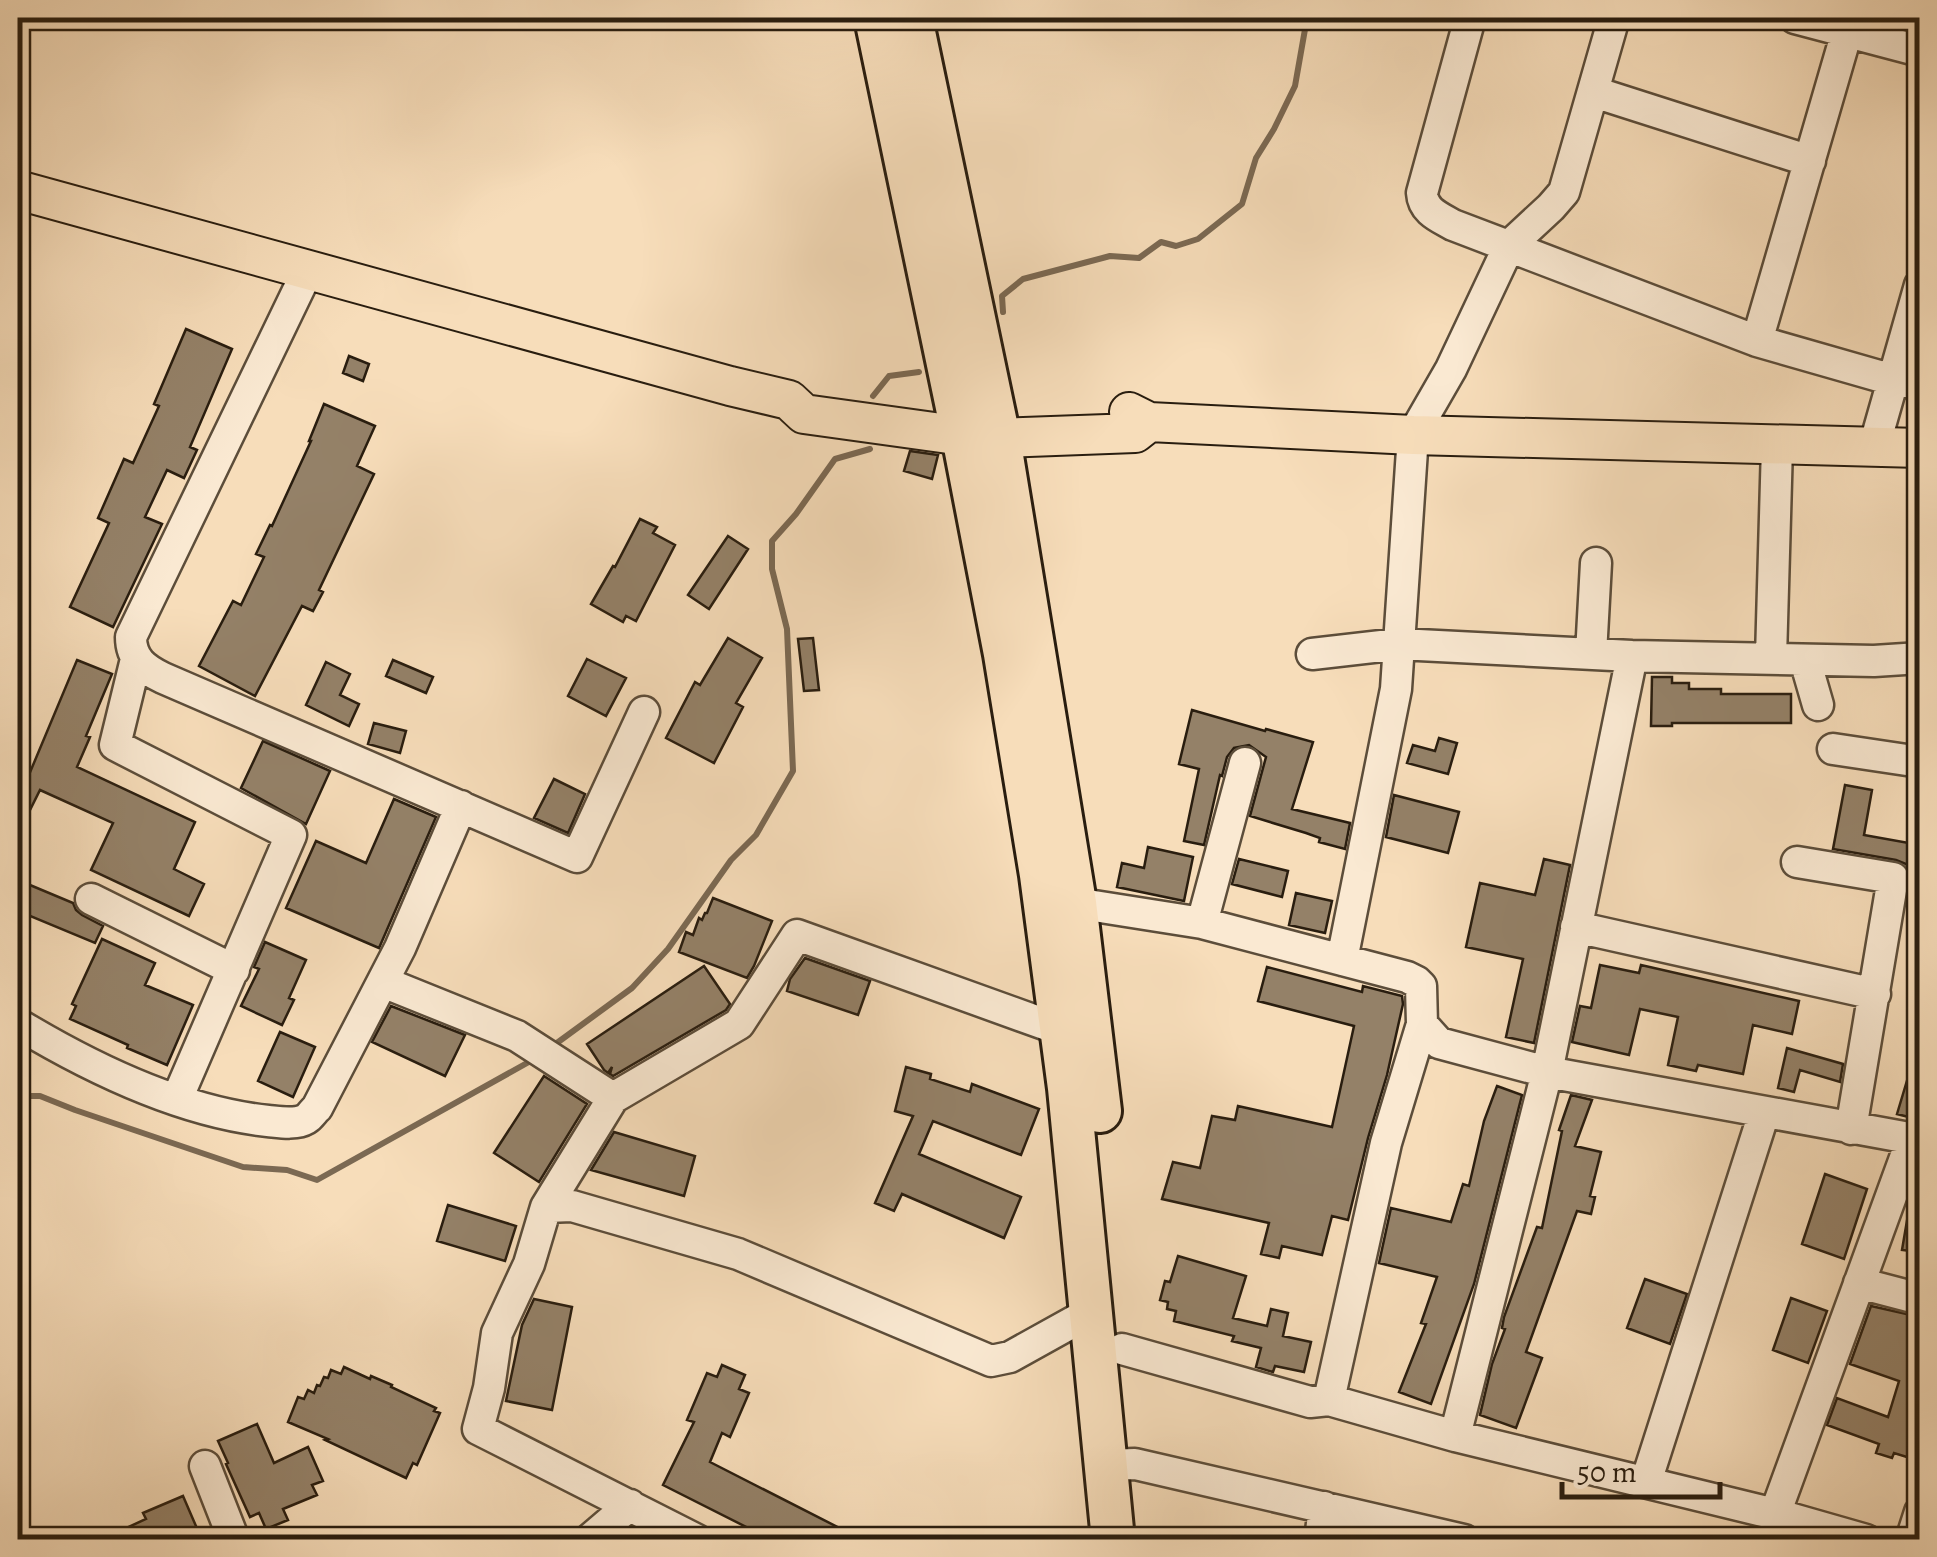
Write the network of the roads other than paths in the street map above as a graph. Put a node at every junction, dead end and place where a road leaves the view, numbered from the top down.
1 (876, 18) edge
2 (911, 18) edge
3 (1470, 18) edge
4 (1614, 18) edge
5 (1796, 18) edge
6 (1849, 25) edge
7 (1920, 51) edge
8 (1594, 92) junction
9 (1810, 160) junction
10 (18, 190) edge
11 (1509, 246) junction
12 (308, 270) junction
13 (1920, 284) edge
14 (1757, 341) junction
15 (1906, 382) edge
16 (979, 424) junction
17 (1413, 435) junction
18 (1777, 446) junction
19 (1874, 446) junction
20 (1920, 448) edge
21 (1596, 563) dead end
22 (1399, 644) junction
23 (1312, 654) dead end
24 (1591, 654) junction
25 (1632, 656) junction
26 (1770, 658) junction
27 (1920, 658) edge
28 (136, 659) junction
29 (1805, 660) junction
30 (1818, 705) dead end
31 (644, 712) dead end
32 (1833, 749) dead end
33 (1920, 762) edge
34 (1245, 763) dead end
35 (461, 806) junction
36 (1797, 862) dead end
37 (91, 899) dead end
38 (1060, 904) junction
39 (1202, 924) junction
40 (1576, 927) junction
41 (1342, 960) junction
42 (234, 970) junction
43 (383, 982) junction
44 (1875, 994) junction
45 (18, 1024) edge
46 (1422, 1024) junction
47 (1061, 1030) junction
48 (1546, 1072) junction
49 (613, 1098) junction
50 (177, 1099) junction
51 (1764, 1113) junction
52 (1851, 1129) junction
53 (1916, 1140) edge
54 (546, 1207) junction
55 (1859, 1283) junction
56 (1920, 1299) edge
57 (1092, 1312) junction
58 (1122, 1349) junction
59 (1329, 1400) junction
60 (1454, 1436) junction
61 (1120, 1465) junction
62 (205, 1466) dead end
63 (1646, 1482) junction
64 (630, 1505) junction
65 (1324, 1507) junction
66 (1920, 1512) edge
67 (1775, 1514) junction
68 (234, 1540) edge
69 (589, 1540) edge
70 (697, 1540) edge
71 (1113, 1540) edge
72 (1139, 1540) edge
73 (1320, 1540) edge
74 (1464, 1540) edge
75 (1866, 1540) edge
76 (1911, 1540) edge

1 - 16 highway
2 - 16 highway
3 - 11 street
4 - 8 street
5 - 6 street
6 - 7 street
6 - 9 street
8 - 9 street
8 - 11 street
9 - 14 street
10 - 12 main road
11 - 14 street
11 - 17 street
12 - 16 main road
12 - 28 street
13 - 15 street
14 - 15 street
15 - 19 street
16 - 17 main road
16 - 38 highway
17 - 18 main road
17 - 22 street
18 - 19 main road
18 - 26 street
19 - 20 main road
21 - 24 street
22 - 23 street
22 - 24 street
22 - 41 street
24 - 25 street
25 - 26 street
25 - 40 street
26 - 29 street
27 - 29 street
28 - 35 street
28 - 42 street
29 - 30 street
31 - 35 street
32 - 33 street
34 - 39 street
35 - 43 street
36 - 44 street
37 - 42 street
38 - 39 street
38 - 47 highway
38 - 58 highway
39 - 41 street
40 - 44 street
40 - 48 street
41 - 46 street
42 - 50 street
43 - 49 street
43 - 50 street
44 - 52 street
45 - 50 street
46 - 48 street
46 - 59 street
47 - 49 street
47 - 57 highway
48 - 51 street
48 - 60 street
49 - 54 street
51 - 52 street
51 - 63 street
52 - 53 street
53 - 55 street
54 - 57 street
54 - 64 street
55 - 56 street
55 - 67 street
57 - 61 highway
58 - 59 street
58 - 61 highway
59 - 60 street
60 - 63 street
61 - 65 street
61 - 71 highway
61 - 72 highway
62 - 68 street
63 - 67 street
64 - 69 street
64 - 70 street
65 - 73 street
65 - 74 street
66 - 76 street
67 - 75 street

